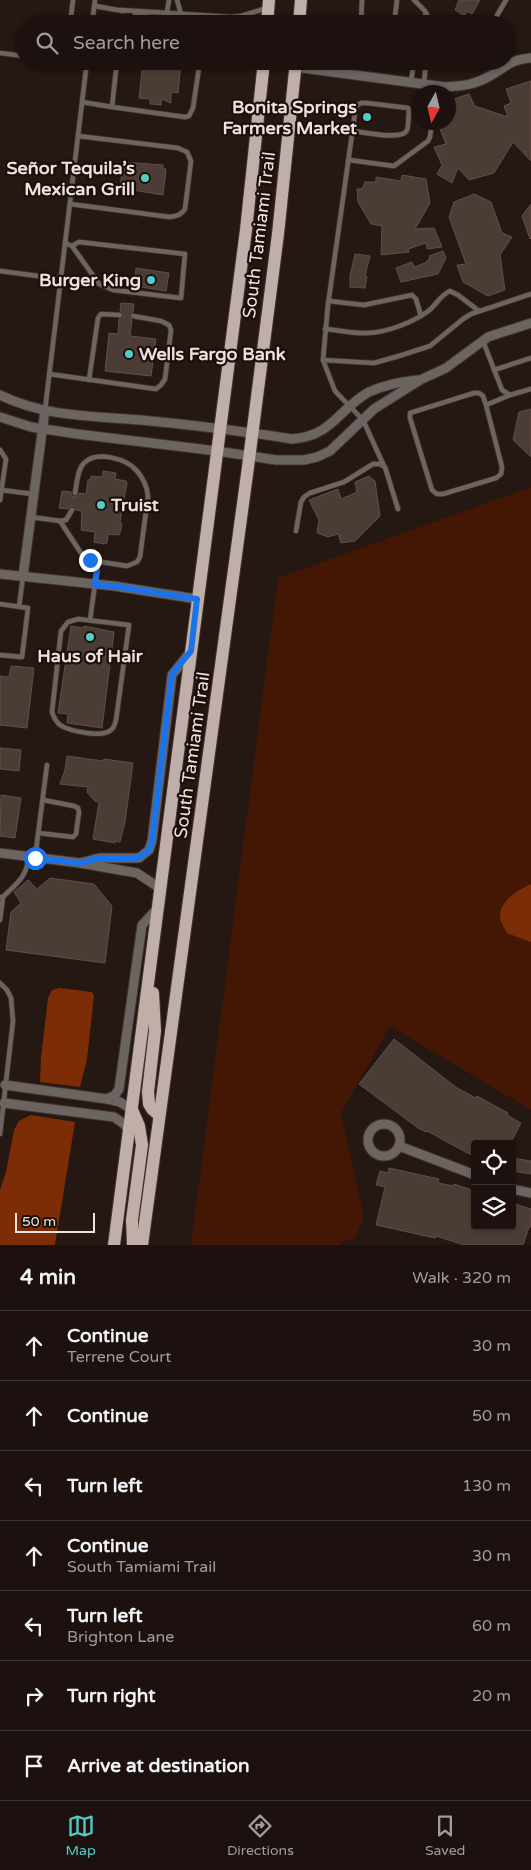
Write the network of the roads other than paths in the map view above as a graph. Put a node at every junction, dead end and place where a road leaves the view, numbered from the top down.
1 (73, 0) edge
2 (95, 0) edge
3 (169, 0) edge
4 (177, 0) edge
5 (301, 0) edge
6 (362, 0) edge
7 (397, 0) edge
8 (414, 0) edge
9 (506, 0) edge
10 (269, 4) edge
11 (95, 6) junction
12 (120, 10) junction
13 (167, 12) junction
14 (181, 14) junction
15 (426, 14) edge
16 (71, 15) edge
17 (94, 15) edge
18 (144, 15) edge
19 (212, 15) edge
20 (244, 15) edge
21 (300, 15) edge
22 (361, 15) edge
23 (395, 15) edge
24 (497, 15) edge
25 (0, 53) edge
26 (15, 55) edge
27 (531, 58) edge
28 (516, 61) edge
29 (86, 70) edge
30 (116, 70) edge
31 (199, 70) edge
32 (263, 70) edge
33 (295, 70) edge
34 (332, 70) edge
35 (413, 70) edge
36 (425, 70) edge
37 (498, 70) edge
38 (411, 83) junction
39 (424, 84) joint
40 (456, 87) edge
41 (82, 102) junction
42 (112, 107) junction
43 (431, 130) edge
44 (353, 131) junction
45 (78, 136) junction
46 (349, 160) junction
47 (70, 204) junction
48 (65, 243) junction
49 (72, 246) junction
50 (0, 272) edge
51 (61, 279) junction
52 (531, 294) edge
53 (329, 301) junction
54 (479, 311) junction
55 (120, 314) dead end
56 (133, 316) dead end
57 (421, 316) junction
58 (531, 323) edge
59 (326, 329) junction
60 (483, 341) junction
61 (531, 358) edge
62 (323, 360) junction
63 (494, 370) junction
64 (49, 374) junction
65 (89, 380) junction
66 (420, 380) junction
67 (531, 388) edge
68 (0, 395) edge
69 (510, 395) junction
70 (486, 405) junction
71 (350, 407) junction
72 (45, 410) junction
73 (0, 417) edge
74 (363, 420) junction
75 (42, 429) junction
76 (220, 429) junction
77 (252, 433) junction
78 (0, 450) edge
79 (217, 451) junction
80 (250, 456) junction
81 (385, 467) junction
82 (1, 490) edge
83 (75, 493) dead end
84 (35, 494) junction
85 (0, 500) edge
86 (398, 509) dead end
87 (72, 510) dead end
88 (31, 518) junction
89 (60, 521) junction
90 (296, 531) dead end
91 (98, 562) junction
92 (0, 574) edge
93 (23, 576) junction
94 (95, 585) junction
95 (197, 599) junction
96 (0, 604) edge
97 (19, 607) junction
98 (90, 620) junction
99 (191, 651) junction
100 (0, 654) edge
101 (47, 765) dead end
102 (43, 800) junction
103 (38, 833) junction
104 (0, 853) edge
105 (32, 857) junction
106 (80, 863) junction
107 (161, 889) junction
108 (2, 897) edge
109 (158, 908) junction
110 (0, 920) edge
111 (151, 966) junction
112 (0, 982) edge
113 (5, 1085) junction
114 (107, 1099) junction
115 (4, 1102) junction
116 (132, 1109) junction
117 (160, 1115) junction
118 (129, 1130) junction
119 (0, 1134) edge
120 (399, 1146) dead end
121 (471, 1173) edge
122 (516, 1190) edge
123 (531, 1193) edge
124 (114, 1245) edge
125 (133, 1245) edge
126 (142, 1245) edge

1 - 16 lane
2 - 11 lane
3 - 13 lane
4 - 14 lane
5 - 21 main road
6 - 22 lane
7 - 23 lane
8 - 15 lane
9 - 24 lane
10 - 20 lane
11 - 12 lane
11 - 17 lane
12 - 13 lane
12 - 18 lane
13 - 14 lane
14 - 19 lane
25 - 26 lane
27 - 28 street
29 - 41 lane
30 - 42 lane
31 - 42 lane
32 - 76 main road, South Tamiami Trail
33 - 77 main road, South Tamiami Trail
34 - 38 street
35 - 38 lane
36 - 39 lane
37 - 40 street
38 - 39 street
41 - 42 lane
41 - 45 lane
43 - 46 lane
44 - 44 lane
44 - 46 lane
45 - 47 lane
45 - 47 lane
46 - 53 lane
47 - 48 lane
48 - 49 lane
48 - 51 lane
49 - 49 lane
50 - 51 lane
51 - 64 lane
52 - 54 lane
53 - 57 lane
53 - 59 lane
54 - 57 lane
54 - 62 lane
55 - 65 lane
56 - 65 lane
57 - 59 lane
58 - 60 street
59 - 62 lane
60 - 63 lane
60 - 66 street
61 - 63 lane
62 - 71 lane
63 - 69 lane
64 - 65 lane
64 - 72 lane
66 - 71 street
66 - 74 street
67 - 69 lane
68 - 72 street
69 - 70 lane
70 - 70 lane
71 - 74 lane
71 - 77 street
72 - 75 street
72 - 76 street
73 - 75 street
74 - 80 street
74 - 81 lane
75 - 79 street
75 - 84 street
76 - 77 street
76 - 79 main road, South Tamiami Trail
77 - 80 main road, South Tamiami Trail
78 - 82 lane
79 - 80 street
79 - 95 main road, South Tamiami Trail
80 - 117 main road, South Tamiami Trail
81 - 86 lane
81 - 90 lane
82 - 84 lane
82 - 85 lane
83 - 91 lane
84 - 88 street
87 - 89 lane
88 - 89 lane
88 - 93 street
89 - 91 lane
91 - 94 lane
92 - 93 street
93 - 94 street
93 - 97 lane
94 - 95 street
94 - 98 lane
95 - 99 main road, South Tamiami Trail
96 - 97 lane
97 - 100 lane
98 - 98 lane
99 - 106 street
99 - 107 main road, South Tamiami Trail
101 - 102 lane
102 - 103 lane
102 - 103 lane
103 - 105 lane
104 - 105 street
105 - 106 street
105 - 108 lane
106 - 107 street
107 - 109 main road, South Tamiami Trail
108 - 110 lane
109 - 111 main road, South Tamiami Trail
109 - 114 street
111 - 116 main road, South Tamiami Trail
111 - 117 main road
112 - 113 lane
113 - 114 street
113 - 115 lane
114 - 116 street
115 - 118 street
115 - 119 lane
116 - 118 main road, South Tamiami Trail
116 - 125 main road
117 - 126 main road, South Tamiami Trail
118 - 124 main road, South Tamiami Trail
120 - 121 street
122 - 123 street

